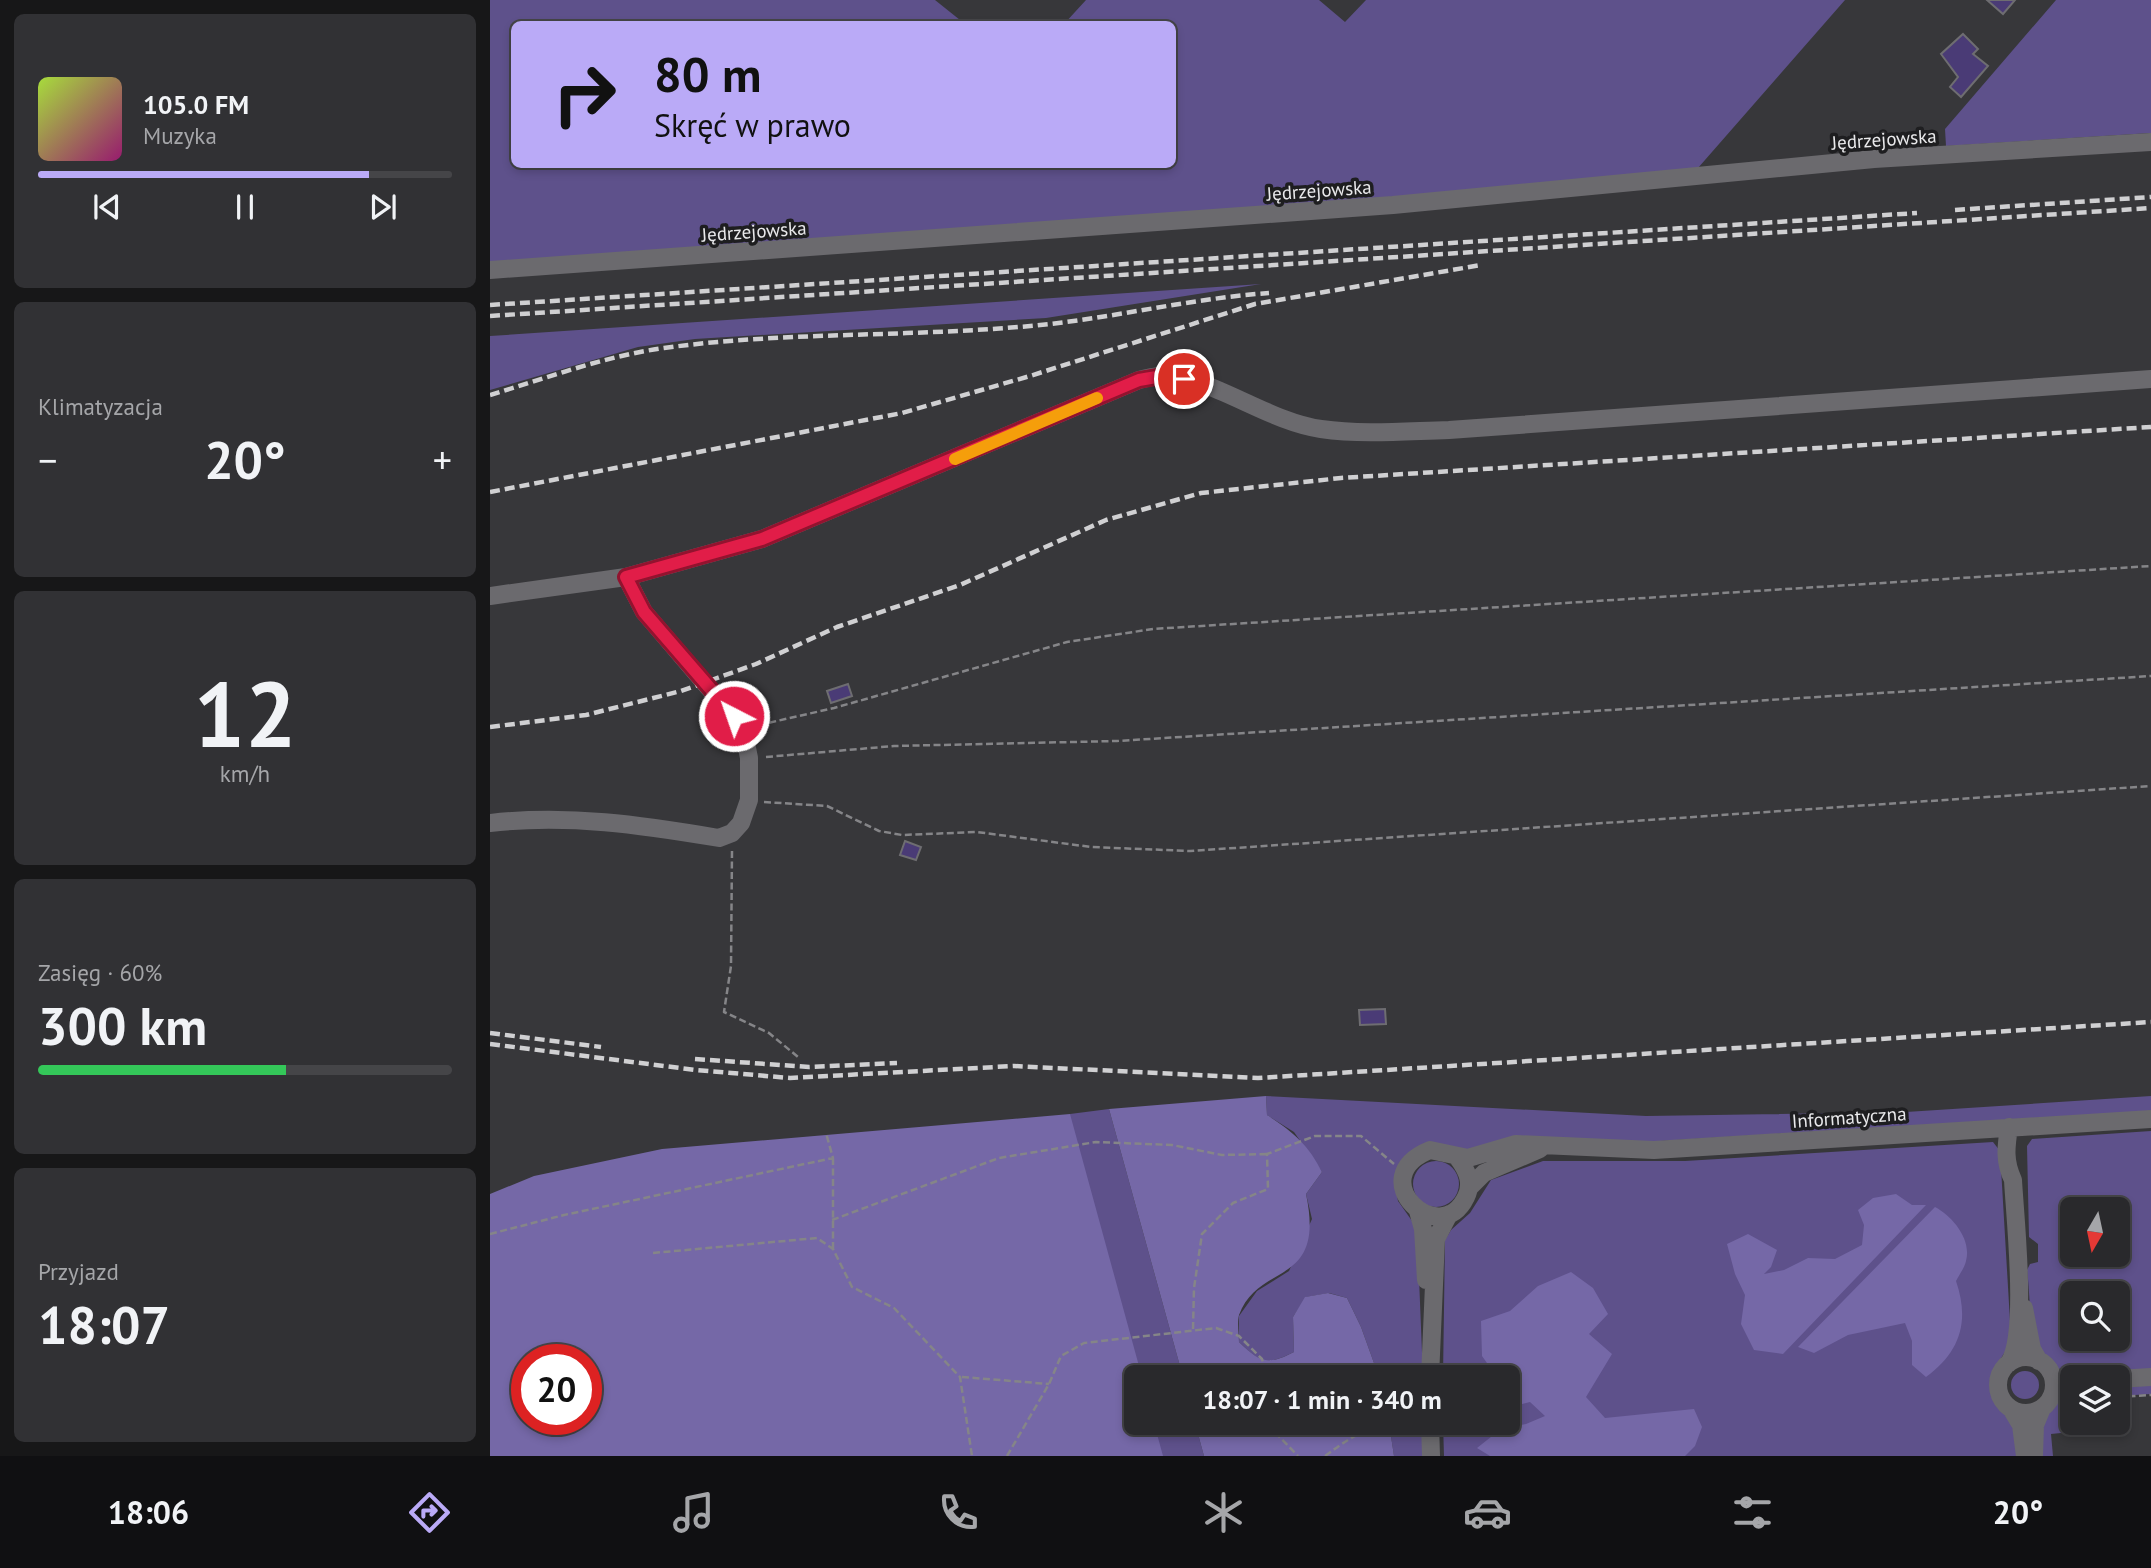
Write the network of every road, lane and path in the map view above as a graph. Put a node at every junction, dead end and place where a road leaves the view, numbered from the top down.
1 (2151, 142) edge
2 (490, 270) edge
3 (2151, 379) edge
4 (2151, 566) edge
5 (626, 577) junction
6 (490, 596) edge
7 (2151, 676) edge
8 (743, 728) junction
9 (749, 758) junction
10 (2151, 786) edge
11 (749, 800) junction
12 (490, 823) edge
13 (733, 833) junction
14 (798, 1056) dead end
15 (2151, 1119) edge
16 (2009, 1128) junction
17 (826, 1133) dead end
18 (1550, 1147) junction
19 (1267, 1154) junction
20 (833, 1158) junction
21 (1458, 1158) junction
22 (1404, 1173) junction
23 (1469, 1188) junction
24 (1418, 1211) junction
25 (1449, 1214) junction
26 (832, 1220) junction
27 (490, 1234) edge
28 (832, 1249) junction
29 (653, 1253) dead end
30 (2020, 1291) junction
31 (1431, 1325) junction
32 (1193, 1329) junction
33 (2009, 1363) junction
34 (1264, 1365) edge
35 (1430, 1365) edge
36 (2045, 1366) junction
37 (2060, 1373) edge
38 (960, 1377) junction
39 (2151, 1377) edge
40 (2130, 1378) edge
41 (1049, 1384) junction
42 (2060, 1393) edge
43 (2151, 1395) edge
44 (2130, 1396) edge
45 (2047, 1401) junction
46 (2012, 1410) junction
47 (1278, 1435) edge
48 (1354, 1435) edge
49 (1430, 1435) edge
50 (972, 1456) edge
51 (1007, 1456) edge
52 (1298, 1456) edge
53 (1325, 1456) edge
54 (1431, 1456) edge
55 (2025, 1456) edge
56 (2034, 1456) edge

1 - 2 street, Jędrzejowska
3 - 5 street
4 - 8 path
5 - 6 street
5 - 8 street
7 - 9 path
8 - 9 street
9 - 11 street
10 - 11 path
11 - 13 street
12 - 13 street
13 - 14 path
15 - 16 street, Informatyczna
16 - 18 street, Informatyczna
16 - 30 street
17 - 20 path
18 - 21 street, Informatyczna
18 - 23 street, Informatyczna
19 - 22 path
19 - 26 path
19 - 32 path
20 - 26 path
20 - 27 path
21 - 22 street, Informatyczna
21 - 23 street
22 - 24 street, Informatyczna
23 - 25 street, Informatyczna
24 - 25 street
24 - 31 street, Informatyczna
25 - 31 street, Informatyczna
26 - 28 path
28 - 29 path
28 - 38 path
30 - 33 street
30 - 36 street
31 - 35 street, Informatyczna
32 - 34 path
32 - 41 path
33 - 36 street
33 - 46 street
36 - 37 street
36 - 45 street
38 - 41 path
38 - 50 path
39 - 40 street
41 - 51 path
42 - 45 street
43 - 44 path
45 - 46 street
45 - 56 street
46 - 55 street
47 - 52 path
48 - 53 path
49 - 54 street

